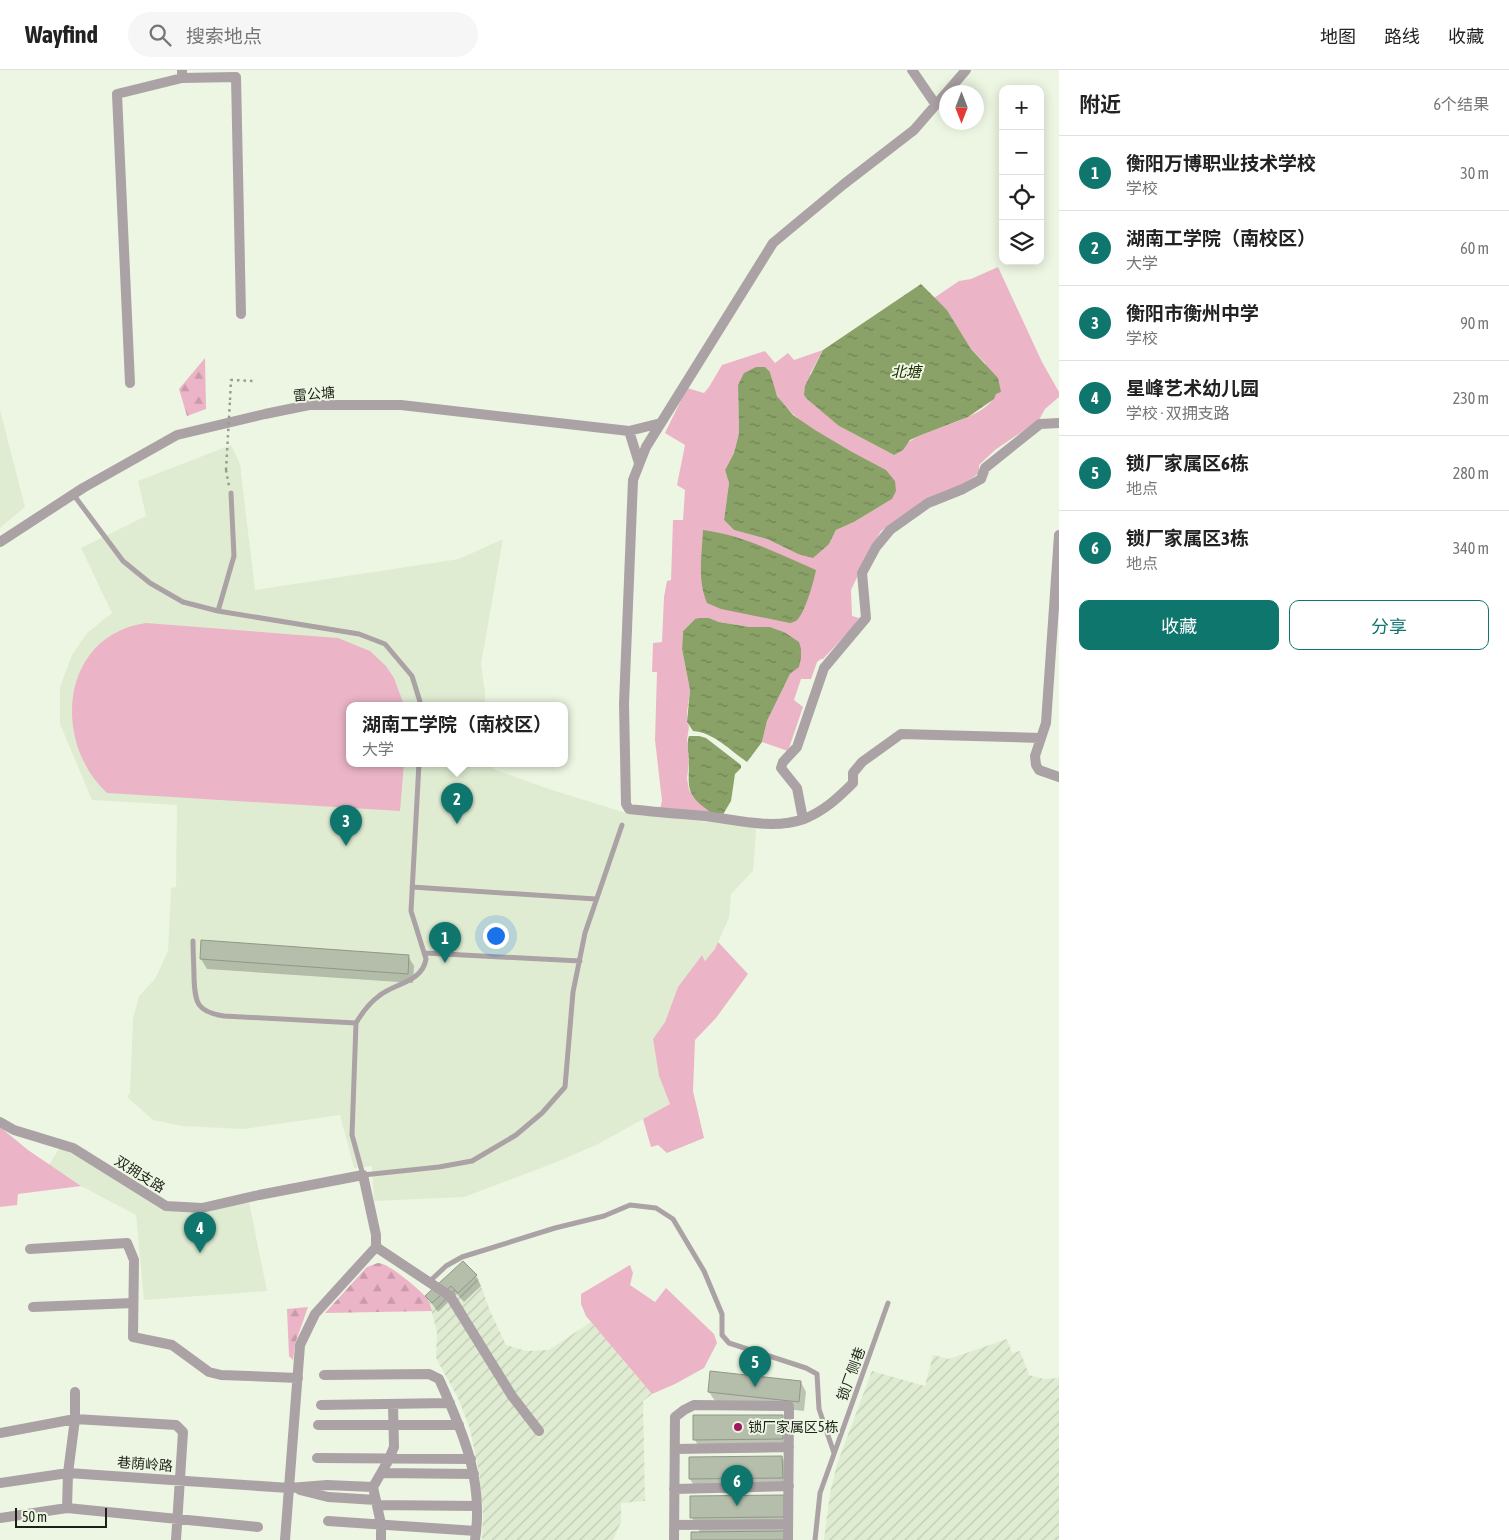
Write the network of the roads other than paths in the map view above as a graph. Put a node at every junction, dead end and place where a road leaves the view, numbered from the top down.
1 (912, 70) edge
2 (966, 70) edge
3 (182, 74) edge
4 (954, 85) edge
5 (939, 102) edge
6 (936, 106) junction
7 (241, 314) dead end
8 (130, 383) dead end
9 (661, 423) junction
10 (1059, 423) edge
11 (629, 431) junction
12 (640, 463) junction
13 (231, 493) road end
14 (73, 494) junction
15 (1059, 535) edge
16 (0, 542) edge
17 (218, 612) junction
18 (421, 702) edge
19 (1041, 738) junction
20 (419, 767) edge
21 (1059, 777) edge
22 (803, 819) junction
23 (622, 825) dead end
24 (412, 887) junction
25 (596, 899) junction
26 (193, 942) dead end
27 (425, 953) junction
28 (580, 961) junction
29 (356, 1022) junction
30 (0, 1122) edge
31 (363, 1175) junction
32 (376, 1247) junction
33 (30, 1249) dead end
34 (429, 1282) junction
35 (133, 1303) junction
36 (888, 1303) dead end
37 (33, 1308) dead end
38 (324, 1375) dead end
39 (298, 1378) junction
40 (75, 1392) dead end
41 (450, 1403) junction
42 (393, 1404) junction
43 (321, 1405) dead end
44 (75, 1419) junction
45 (318, 1425) dead end
46 (393, 1425) junction
47 (459, 1425) junction
48 (539, 1431) dead end
49 (0, 1433) edge
50 (789, 1447) junction
51 (675, 1449) junction
52 (834, 1452) junction
53 (317, 1458) dead end
54 (389, 1459) junction
55 (471, 1459) junction
56 (68, 1473) junction
57 (381, 1473) junction
58 (474, 1474) junction
59 (179, 1480) junction
60 (0, 1482) edge
61 (789, 1486) junction
62 (373, 1487) junction
63 (289, 1488) junction
64 (674, 1489) junction
65 (376, 1502) junction
66 (477, 1506) junction
67 (67, 1508) junction
68 (0, 1518) edge
69 (177, 1519) junction
70 (328, 1520) dead end
71 (381, 1524) junction
72 (788, 1524) junction
73 (674, 1525) junction
74 (258, 1527) dead end
75 (476, 1536) edge
76 (176, 1540) edge
77 (285, 1540) edge
78 (381, 1540) edge
79 (674, 1540) edge
80 (788, 1540) edge
81 (815, 1540) edge

1 - 6 street
2 - 4 street
3 - 7 street
3 - 8 street
5 - 6 street
6 - 9 street
9 - 11 street, 雷公塘
9 - 12 street
10 - 22 street
11 - 12 street
11 - 14 street, 雷公塘
12 - 22 street
13 - 17 lane
14 - 16 street, 雷公塘
14 - 17 lane
15 - 19 street
17 - 18 lane
19 - 21 street
19 - 22 street
20 - 24 lane
23 - 25 lane
24 - 25 lane
24 - 27 lane
25 - 28 lane
26 - 29 lane
27 - 28 lane
27 - 29 lane
28 - 31 lane
29 - 31 lane
30 - 31 street, 双拥支路
31 - 32 street
32 - 34 street
32 - 39 street
33 - 35 street
34 - 48 street
34 - 52 lane
35 - 37 street
35 - 39 street
36 - 52 lane, 锁厂侧巷
38 - 41 street
39 - 63 street
40 - 44 street
41 - 42 street
41 - 47 street
42 - 43 street
42 - 46 street
44 - 49 street
44 - 56 street
44 - 59 street
45 - 46 street
46 - 47 street
46 - 54 street
47 - 55 street
50 - 51 street
50 - 51 street
50 - 61 street
51 - 64 street
52 - 81 lane, 锁厂侧巷
53 - 54 street
54 - 55 street
54 - 57 street
55 - 58 street
56 - 59 street, 巷荫岭路
56 - 60 street, 巷荫岭路
56 - 67 street
57 - 58 street
57 - 62 street
58 - 66 street
59 - 63 street, 巷荫岭路
59 - 69 street
61 - 64 street
61 - 72 street
62 - 63 street
62 - 65 street
63 - 65 street
63 - 77 street
64 - 73 street
65 - 66 street
65 - 71 street
66 - 75 street
67 - 68 street
67 - 69 street
69 - 74 street
69 - 76 street
70 - 71 street
71 - 75 street
71 - 78 street
72 - 73 street
72 - 80 street
73 - 79 street

